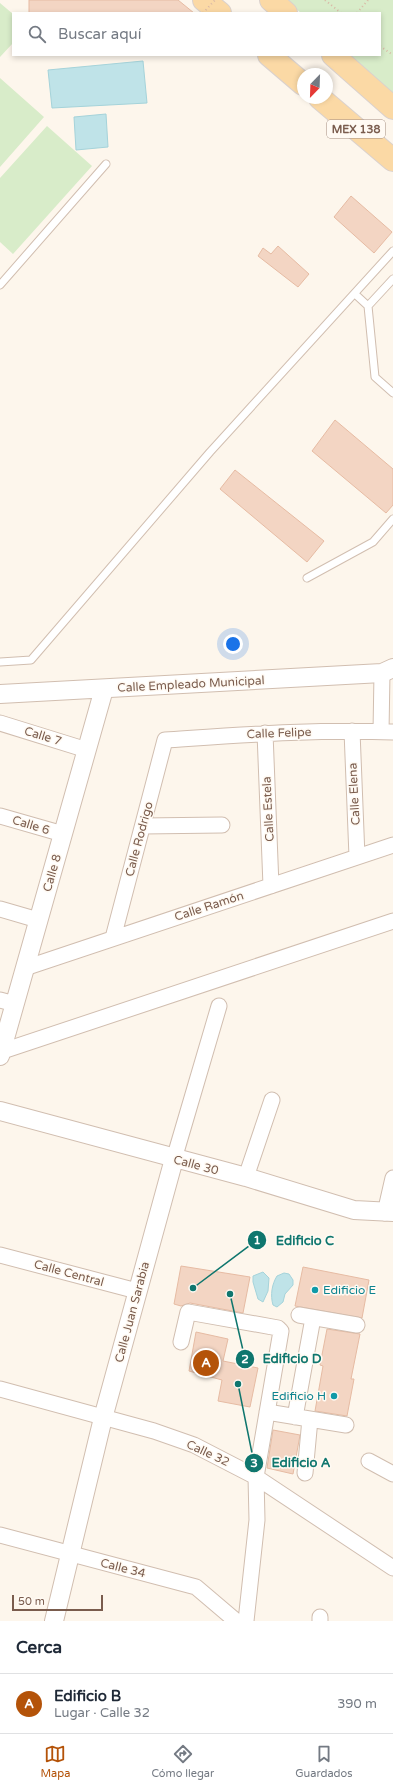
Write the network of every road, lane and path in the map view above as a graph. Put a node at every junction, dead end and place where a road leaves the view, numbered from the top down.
1 (204, 0) edge
2 (215, 0) edge
3 (271, 0) edge
4 (325, 0) edge
5 (368, 0) edge
6 (205, 12) edge
7 (219, 12) edge
8 (285, 12) edge
9 (340, 12) edge
10 (358, 12) edge
11 (381, 47) edge
12 (393, 55) edge
13 (270, 56) edge
14 (333, 56) edge
15 (297, 79) edge
16 (327, 104) edge
17 (393, 108) edge
18 (393, 160) edge
19 (106, 164) dead end
20 (393, 251) edge
21 (393, 279) edge
22 (0, 285) edge
23 (355, 294) junction
24 (368, 306) junction
25 (393, 393) edge
26 (393, 519) edge
27 (307, 578) dead end
28 (0, 662) edge
29 (388, 670) edge
30 (104, 689) junction
31 (0, 694) edge
32 (0, 723) edge
33 (352, 731) junction
34 (387, 732) edge
35 (265, 733) junction
36 (165, 740) joint
37 (87, 750) junction
38 (0, 816) edge
39 (222, 825) dead end
40 (143, 826) junction
41 (62, 834) junction
42 (393, 845) edge
43 (357, 857) junction
44 (271, 886) junction
45 (0, 909) edge
46 (38, 920) junction
47 (393, 921) edge
48 (113, 938) junction
49 (25, 968) junction
50 (7, 1002) edge
51 (219, 1006) dead end
52 (0, 1053) edge
53 (272, 1100) dead end
54 (0, 1111) edge
55 (174, 1159) junction
56 (246, 1177) junction
57 (393, 1178) edge
58 (389, 1212) edge
59 (0, 1255) edge
60 (137, 1291) junction
61 (357, 1324) dead end
62 (181, 1342) dead end
63 (0, 1389) edge
64 (268, 1412) junction
65 (295, 1417) junction
66 (103, 1418) junction
67 (310, 1419) junction
68 (346, 1425) dead end
69 (369, 1461) dead end
70 (305, 1473) dead end
71 (393, 1474) edge
72 (256, 1477) junction
73 (0, 1535) edge
74 (71, 1555) junction
75 (393, 1568) edge
76 (54, 1621) edge
77 (236, 1621) edge
78 (246, 1621) edge

1 - 7 main road
2 - 6 path, bridge
3 - 8 main road
4 - 9 path
5 - 10 path
11 - 12 path
13 - 15 main road
14 - 17 main road, MEX 138
16 - 18 main road, MEX 138
19 - 22 lane
20 - 23 lane
21 - 24 lane
23 - 24 lane
23 - 28 lane
24 - 25 lane
26 - 27 lane
29 - 30 street, Calle Empleado Municipal
29 - 34 street
30 - 31 street, Calle Empleado Municipal
30 - 37 street, Calle 8
32 - 37 street, Calle 7
33 - 34 street, Calle Felipe
33 - 35 street, Calle Felipe
33 - 43 street, Calle Elena
35 - 36 street, Calle Felipe
35 - 44 street, Calle Estela
36 - 40 street, Calle Rodrigo
37 - 41 street, Calle 8
38 - 41 street, Calle 6
39 - 40 street
40 - 48 street, Calle Rodrigo
41 - 46 street, Calle 8
42 - 43 street, Calle Ramón
43 - 44 street, Calle Ramón
44 - 48 street, Calle Ramón
45 - 46 street
46 - 49 street, Calle 8
47 - 52 street
48 - 49 street, Calle Ramón
49 - 50 street, Calle 8
50 - 52 street, Calle 8
51 - 55 street, Calle Juan Sarabia
53 - 56 street
54 - 55 street, Calle 30
55 - 56 street, Calle 30
55 - 60 street, Calle Juan Sarabia
56 - 58 street, Calle 30
57 - 58 street
59 - 60 street, Calle Central
60 - 66 street, Calle Juan Sarabia
61 - 65 street
62 - 64 street
63 - 66 street, Calle 32
64 - 65 street
64 - 72 street
65 - 67 street
66 - 72 street, Calle 32
66 - 74 street, Calle Juan Sarabia
67 - 68 street
67 - 70 street
69 - 71 street
72 - 75 street, Calle 32
72 - 78 street
73 - 74 street, Calle 34
74 - 76 street, Calle Juan Sarabia
74 - 77 street, Calle 34

